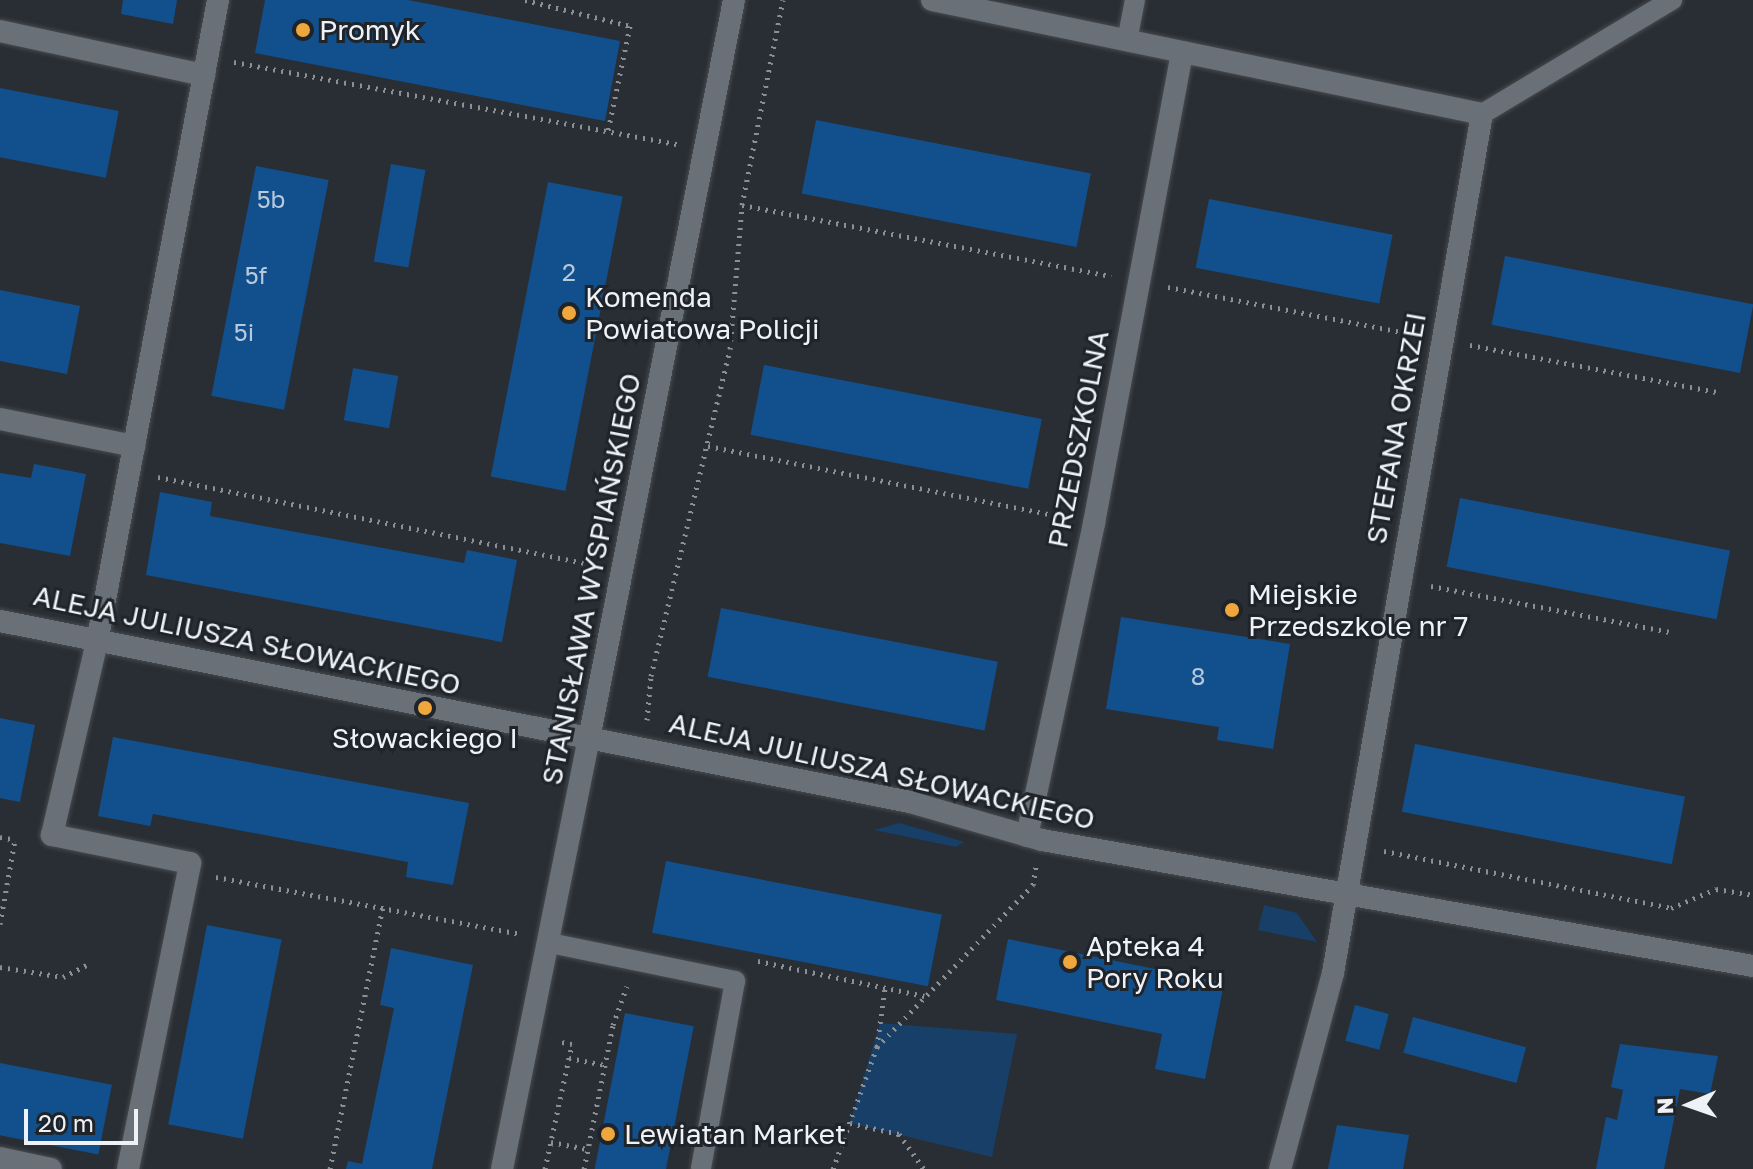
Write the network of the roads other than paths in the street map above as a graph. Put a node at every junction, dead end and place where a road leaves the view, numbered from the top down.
1 (218, 0) edge
2 (734, 0) edge
3 (932, 0) edge
4 (1135, 0) edge
5 (1672, 0) edge
6 (0, 31) edge
7 (1127, 41) junction
8 (1182, 52) junction
9 (205, 66) junction
10 (1482, 114) junction
11 (0, 419) edge
12 (134, 446) junction
13 (0, 621) edge
14 (98, 637) junction
15 (589, 739) junction
16 (1034, 838) junction
17 (1347, 894) junction
18 (550, 941) junction
19 (1753, 966) edge
20 (0, 1158) edge
21 (51, 1169) edge
22 (128, 1169) edge
23 (502, 1169) edge
24 (701, 1169) edge
25 (1280, 1169) edge

1 - 9 street
2 - 15 street, STANISŁAWA WYSPIAŃSKIEGO
3 - 7 street
4 - 7 lane
5 - 10 lane
6 - 9 street
7 - 8 street
8 - 10 street
8 - 16 street, PRZEDSZKOLNA
9 - 12 street
10 - 17 street, STEFANA OKRZEI
11 - 12 street
12 - 14 street
13 - 14 street, ALEJA JULIUSZA SŁOWACKIEGO
14 - 15 street, ALEJA JULIUSZA SŁOWACKIEGO
14 - 22 street
15 - 16 street, ALEJA JULIUSZA SŁOWACKIEGO
15 - 18 street, STANISŁAWA WYSPIAŃSKIEGO
16 - 17 street, ALEJA JULIUSZA SŁOWACKIEGO
17 - 19 street, ALEJA JULIUSZA SŁOWACKIEGO
17 - 25 street, STEFANA OKRZEI
18 - 23 street, STANISŁAWA WYSPIAŃSKIEGO
18 - 24 lane
20 - 21 street

